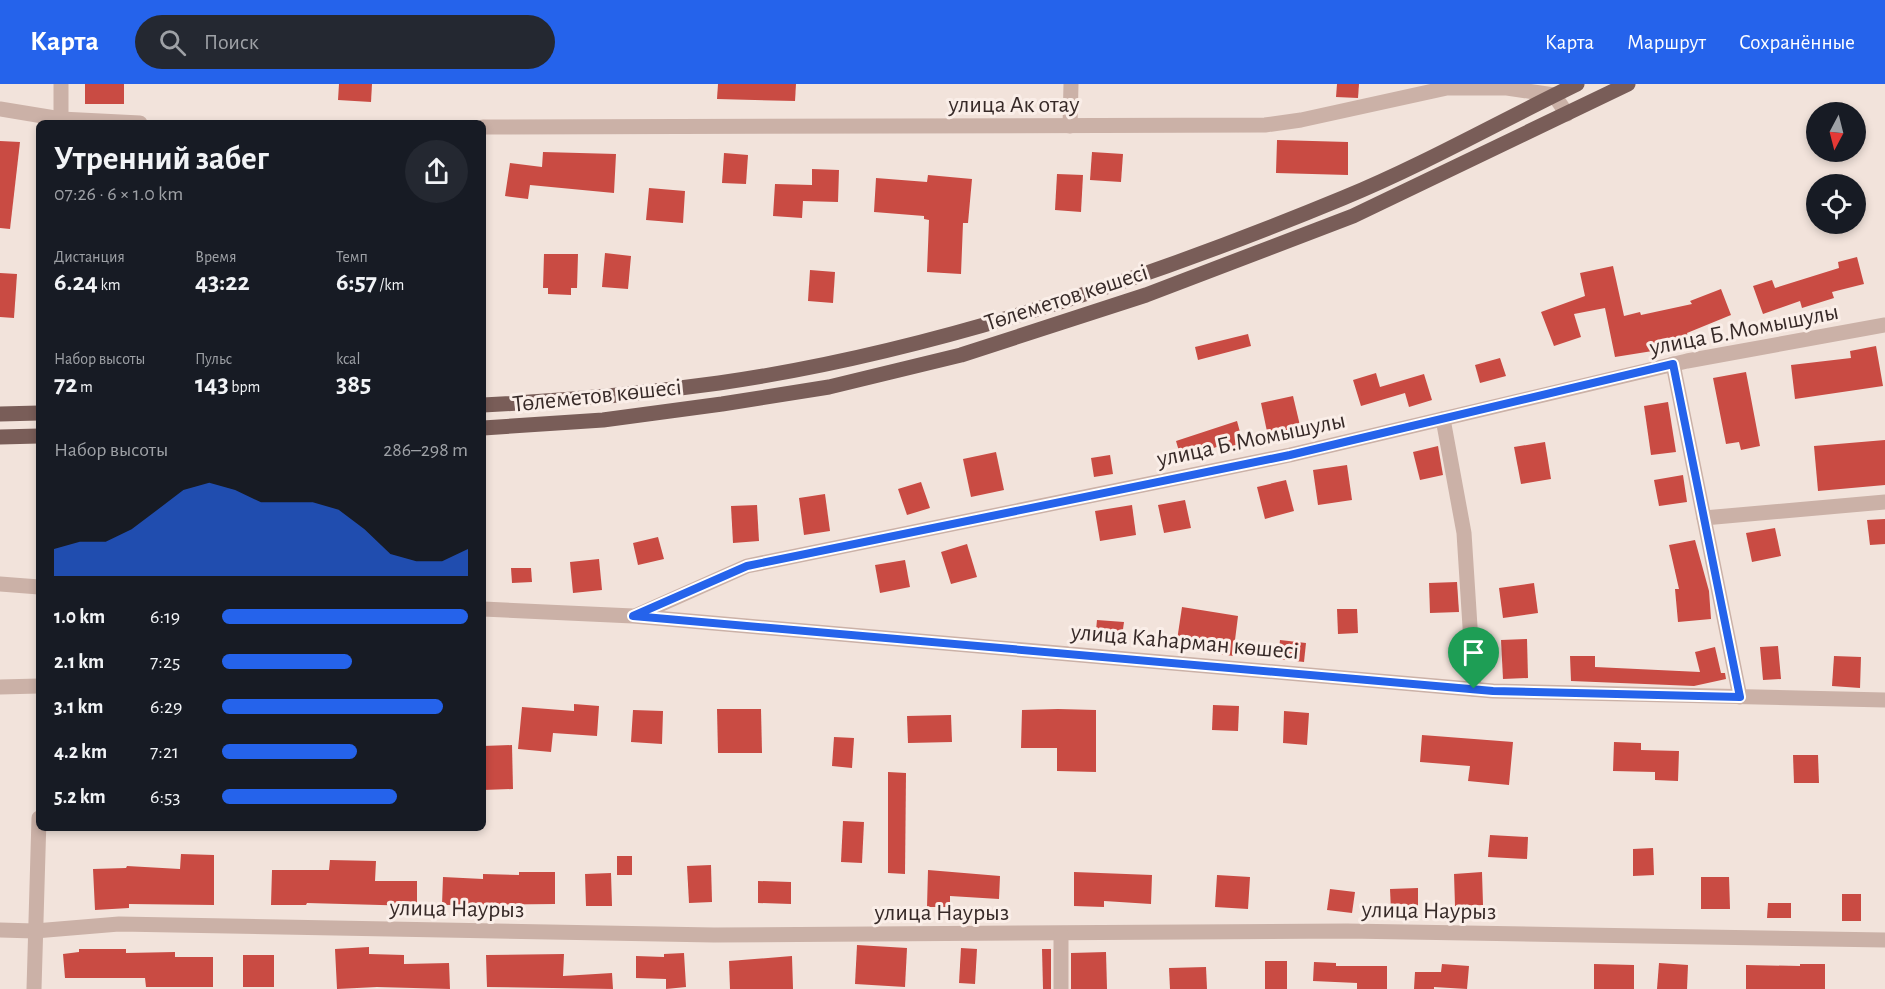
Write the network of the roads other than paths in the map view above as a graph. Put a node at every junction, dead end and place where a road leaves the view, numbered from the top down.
1 (61, 84) edge
2 (1071, 84) edge
3 (1577, 84) edge
4 (1628, 84) edge
5 (1554, 95) junction
6 (0, 108) edge
7 (1567, 114) junction
8 (56, 120) edge
9 (61, 120) edge
10 (1070, 126) junction
11 (486, 127) edge
12 (1885, 325) edge
13 (1673, 364) junction
14 (486, 405) edge
15 (36, 413) edge
16 (0, 414) edge
17 (1443, 419) junction
18 (486, 428) edge
19 (36, 436) edge
20 (0, 437) edge
21 (1885, 502) edge
22 (1704, 518) junction
23 (0, 584) edge
24 (36, 587) edge
25 (486, 609) edge
26 (633, 616) junction
27 (36, 686) edge
28 (0, 687) edge
29 (1474, 689) junction
30 (1740, 697) junction
31 (1885, 700) edge
32 (39, 831) edge
33 (0, 930) edge
34 (35, 931) junction
35 (1061, 934) junction
36 (1885, 940) edge
37 (34, 989) edge
38 (1061, 989) edge

1 - 9 street
2 - 10 street
3 - 5 main road, Төлеметов көшесі
4 - 7 main road, Төлеметов көшесі
5 - 7 street
5 - 10 street, улица Ак отау
5 - 14 main road, Төлеметов көшесі
6 - 8 street
7 - 18 main road, Төлеметов көшесі
10 - 11 street, улица Ак отау
12 - 13 street, улица Б.Момышулы
13 - 17 street, улица Б.Момышулы
13 - 22 street
15 - 16 main road
17 - 26 street, улица Б.Момышулы
17 - 29 street
19 - 20 main road
21 - 22 street
22 - 30 street
23 - 24 street
25 - 26 street, улица Каһарман көшесі
26 - 29 street, улица Каһарман көшесі
27 - 28 street
29 - 30 street, улица Каһарман көшесі
30 - 31 street, улица Каһарман көшесі
32 - 34 street
33 - 34 street, улица Наурыз
34 - 35 street, улица Наурыз
34 - 37 street
35 - 36 street, улица Наурыз
35 - 38 street

